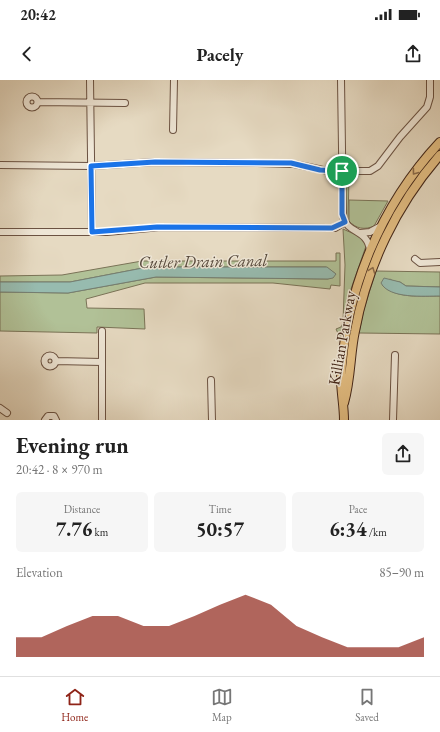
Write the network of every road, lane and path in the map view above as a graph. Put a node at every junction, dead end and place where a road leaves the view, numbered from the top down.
1 (90, 80) edge
2 (174, 80) edge
3 (341, 80) edge
4 (430, 80) edge
5 (38, 102) dead end
6 (90, 103) junction
7 (124, 103) dead end
8 (173, 130) dead end
9 (440, 142) edge
10 (440, 154) edge
11 (0, 165) edge
12 (91, 166) junction
13 (342, 171) junction
14 (345, 222) junction
15 (382, 226) junction
16 (0, 232) edge
17 (92, 232) junction
18 (360, 232) junction
19 (370, 250) junction
20 (415, 259) dead end
21 (440, 262) edge
22 (102, 331) dead end
23 (395, 355) dead end
24 (56, 361) dead end
25 (102, 362) junction
26 (211, 380) dead end
27 (344, 404) junction
28 (0, 408) edge
29 (7, 413) dead end
30 (45, 420) edge
31 (56, 420) edge
32 (102, 420) edge
33 (212, 420) edge
34 (344, 420) edge
35 (393, 420) edge

1 - 6 street
2 - 8 street
3 - 13 street
4 - 13 street
5 - 6 street
6 - 7 street
6 - 12 street
9 -> 15 main road, Killian Parkway
27 -> 10 main road, Killian Parkway
11 - 12 street
12 - 13 street
12 - 17 street
13 - 14 street
14 - 17 street
14 - 18 street
15 - 18 street
15 - 19 main road, Killian Parkway
16 - 17 street
18 - 19 street
19 - 27 main road, Killian Parkway
20 - 21 street
22 - 25 street
23 - 35 street
24 - 25 street
25 - 32 street
26 - 33 street
27 - 34 main road, Killian Parkway
28 - 29 street
30 - 31 street

